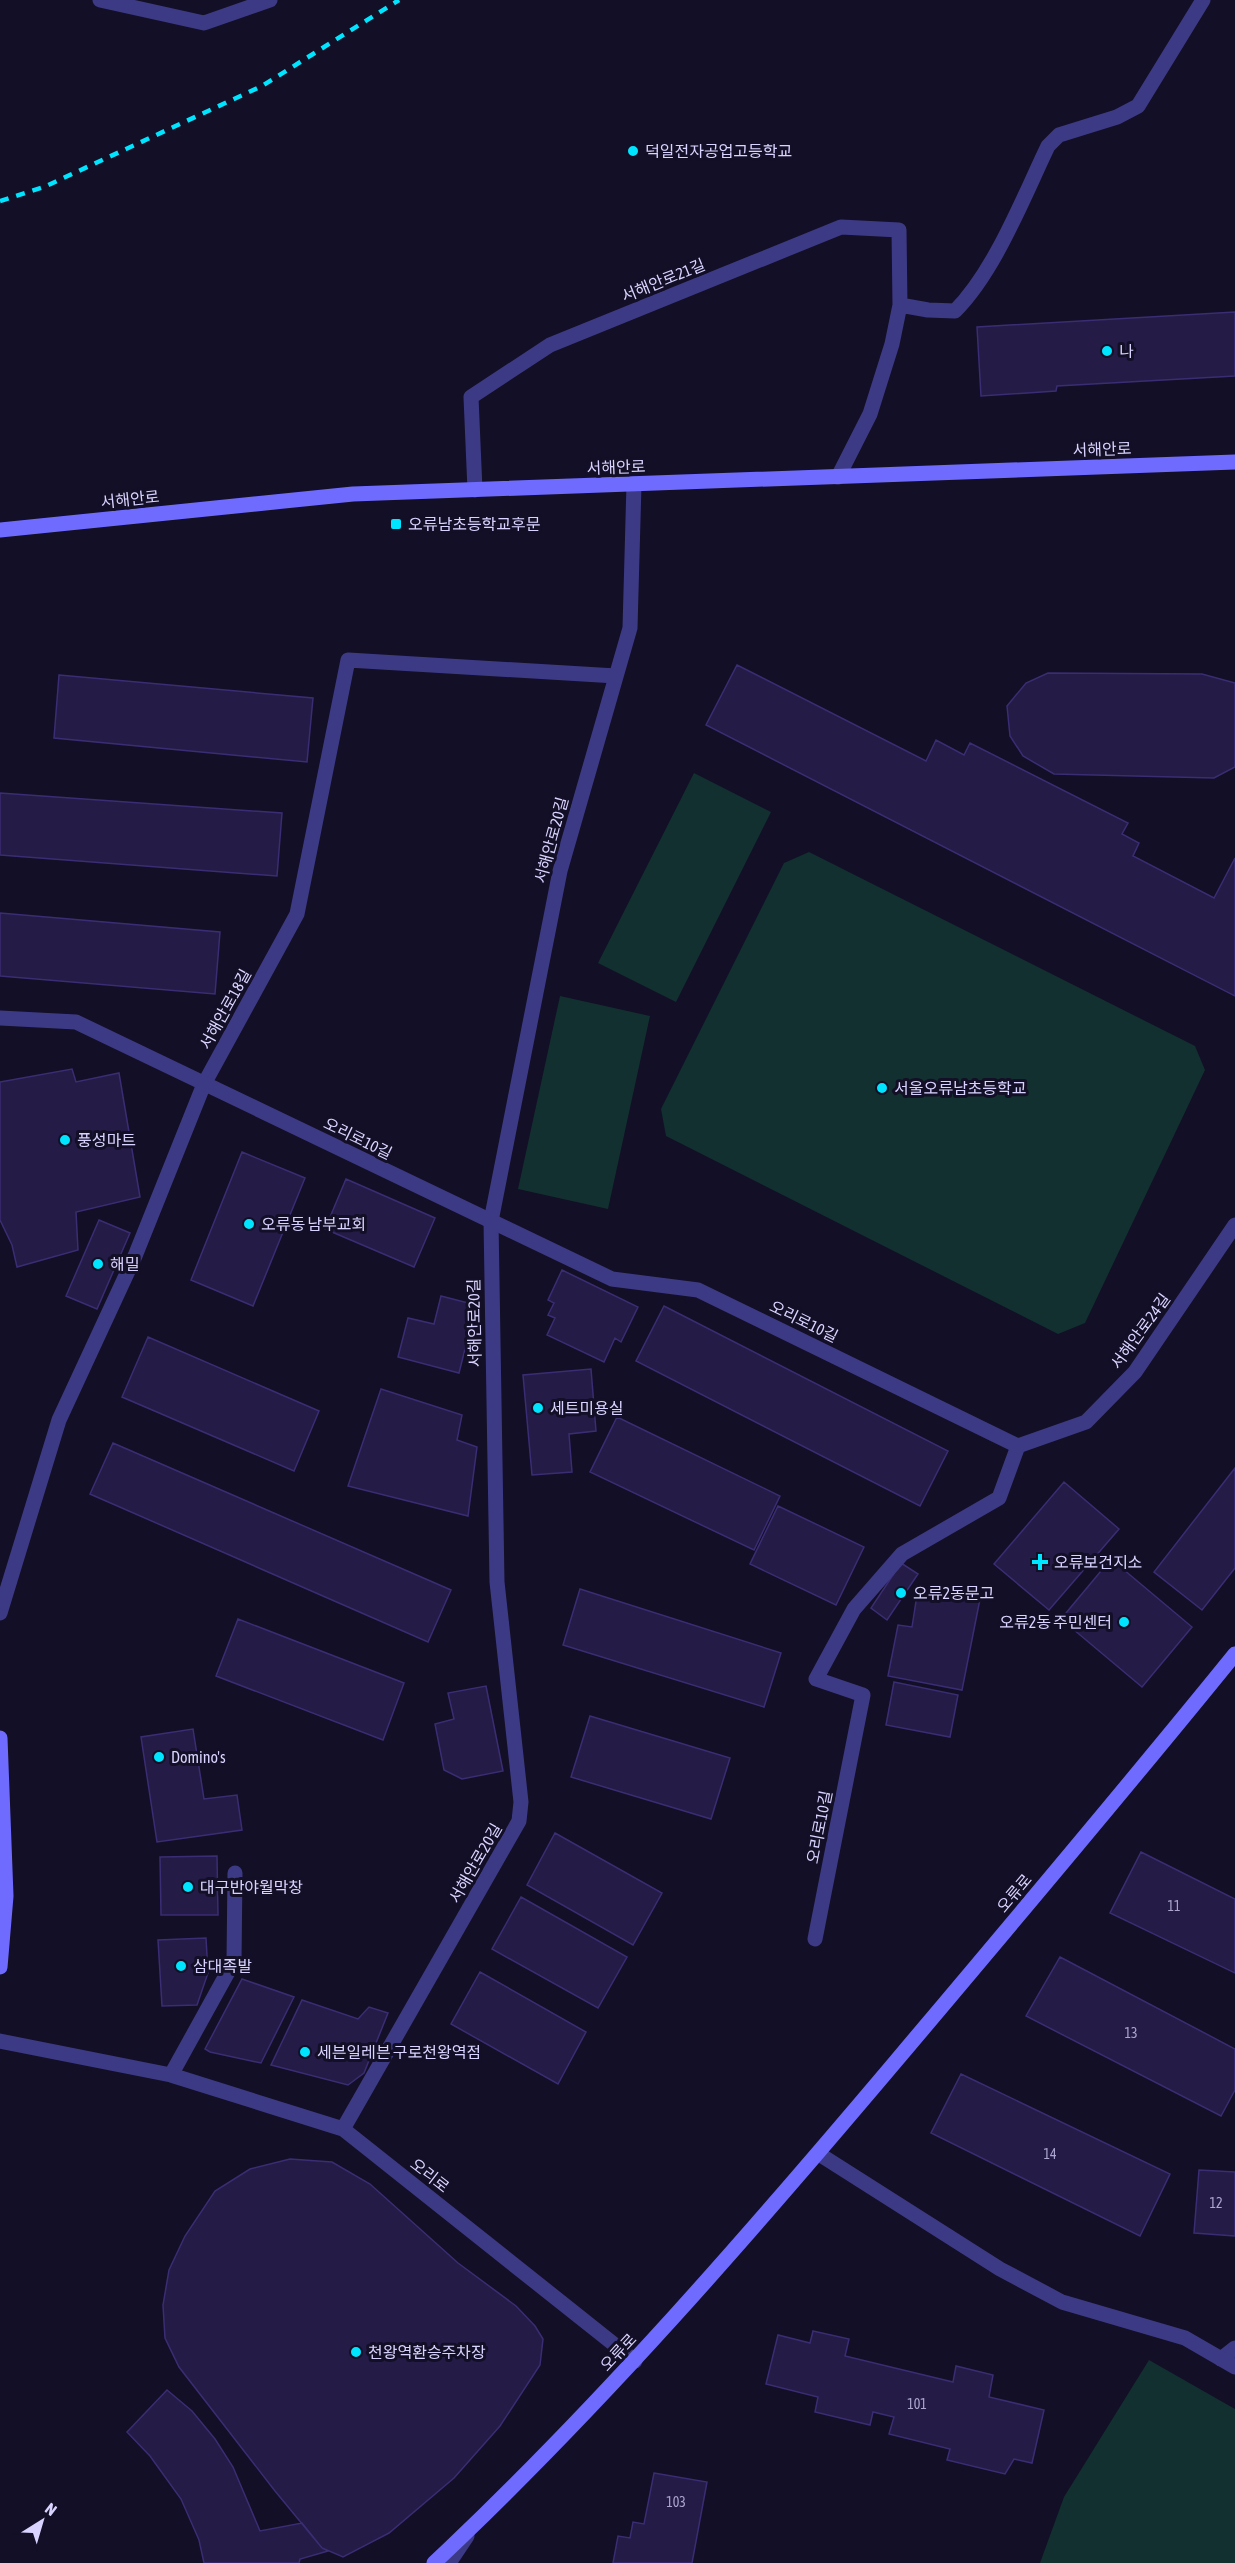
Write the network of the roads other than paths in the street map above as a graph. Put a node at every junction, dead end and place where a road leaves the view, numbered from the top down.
1 (100, 0) edge
2 (270, 0) edge
3 (1203, 0) edge
4 (900, 305) junction
5 (1235, 462) edge
6 (838, 477) junction
7 (634, 484) junction
8 (475, 490) junction
9 (0, 530) edge
10 (616, 676) junction
11 (0, 1018) edge
12 (204, 1084) junction
13 (491, 1221) junction
14 (1235, 1225) edge
15 (1018, 1446) junction
16 (0, 1613) edge
17 (1235, 1654) edge
18 (0, 1738) edge
19 (235, 1873) dead end
20 (815, 1939) dead end
21 (0, 1967) edge
22 (0, 2041) edge
23 (171, 2074) junction
24 (343, 2129) junction
25 (819, 2154) junction
26 (1235, 2348) edge
27 (1221, 2359) junction
28 (635, 2361) junction
29 (1235, 2367) edge
30 (476, 2523) junction
31 (434, 2563) edge
32 (449, 2563) edge

1 - 2 street
3 - 4 street
4 - 6 street, 서해안로21길
4 - 8 street, 서해안로21길
5 - 6 main road, 서해안로
6 - 7 main road, 서해안로
7 - 8 main road, 서해안로
7 - 10 street, 서해안로20길
8 - 9 main road, 서해안로
10 - 12 street, 서해안로18길
10 - 13 street, 서해안로20길
11 - 12 street, 오리로10길
12 - 13 street, 오리로10길
12 - 16 street, 서해안로18길
13 - 15 street, 오리로10길
13 - 24 street, 서해안로20길
14 - 15 street, 서해안로24길
15 - 20 street, 오리로10길
17 - 25 main road, 오류로
18 - 21 main road
19 - 23 street
22 - 23 street, 오리로
23 - 24 street, 오리로
24 - 28 street, 오리로
25 - 27 street
25 - 28 main road, 오류로
26 - 27 street
27 - 29 street
28 - 30 main road, 오류로
30 - 31 main road, 오류로
30 - 32 street

